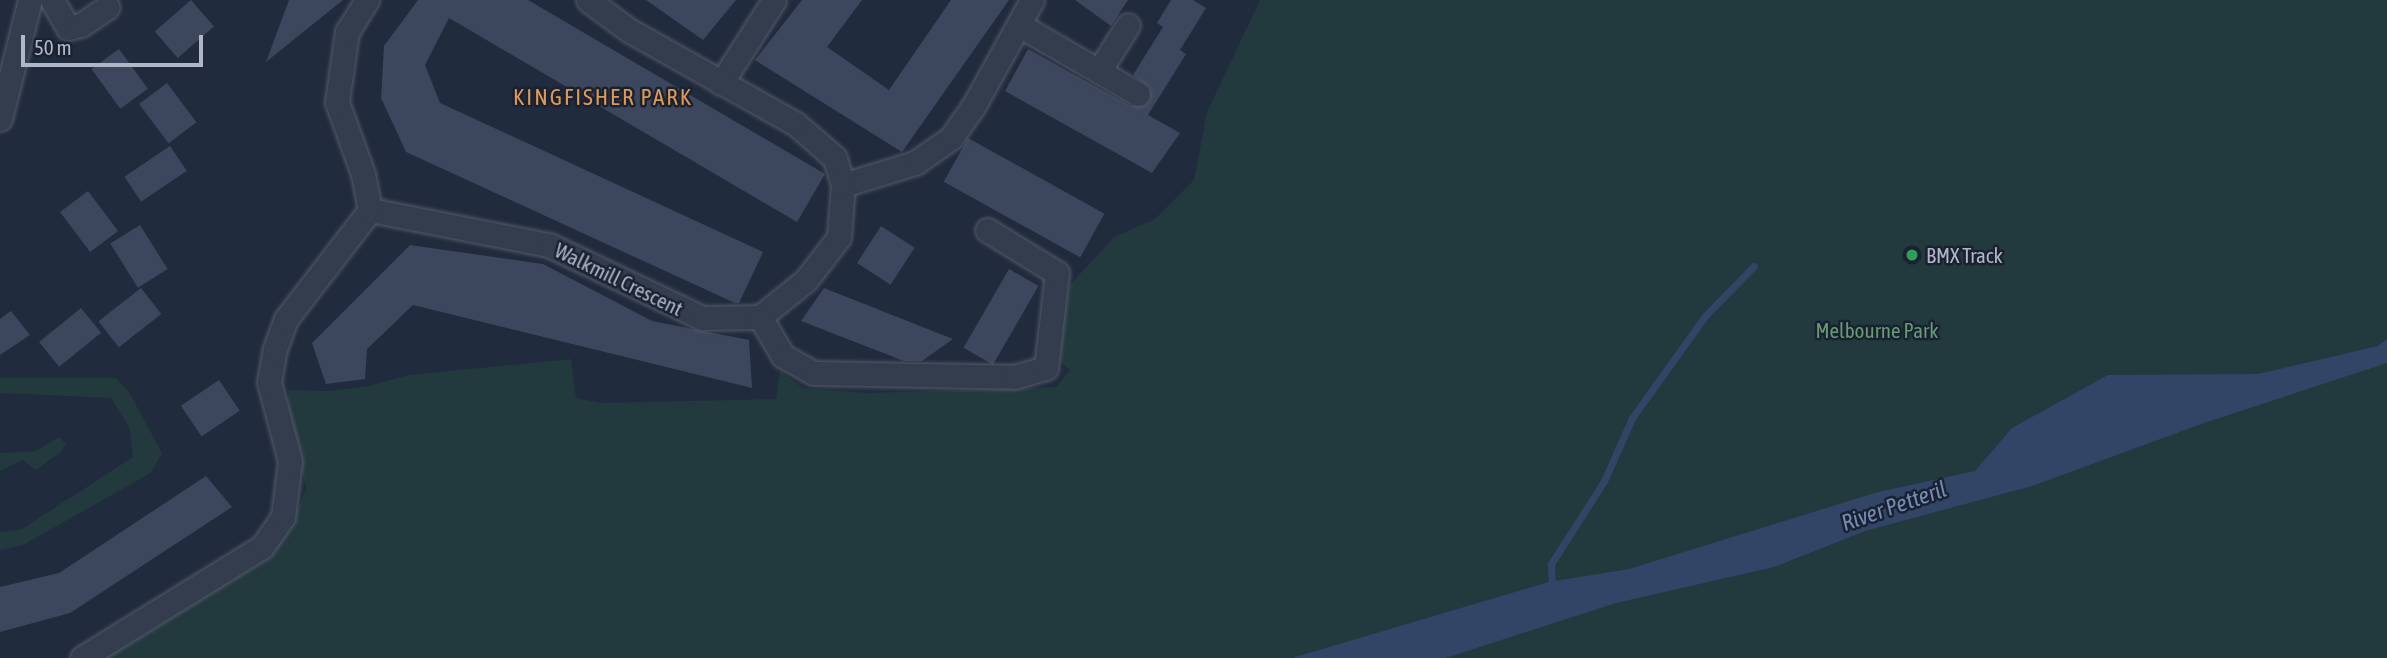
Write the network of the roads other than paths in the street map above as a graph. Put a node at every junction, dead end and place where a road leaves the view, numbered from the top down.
1 (30, 0) edge
2 (52, 0) edge
3 (367, 0) edge
4 (588, 0) edge
5 (774, 0) edge
6 (1032, 0) edge
7 (108, 7) dead end
8 (1128, 24) dead end
9 (1021, 26) junction
10 (1099, 71) junction
11 (721, 83) junction
12 (1139, 94) dead end
13 (0, 119) edge
14 (843, 185) junction
15 (370, 210) junction
16 (987, 230) dead end
17 (760, 317) junction
18 (82, 658) edge

1 - 13 street
2 - 7 street
3 - 15 street
4 - 11 street
5 - 11 street
6 - 9 street
8 - 10 street
9 - 10 street
9 - 14 street
10 - 12 street
11 - 14 street
14 - 17 street
15 - 17 street, Walkmill Crescent
15 - 18 street
16 - 17 street

